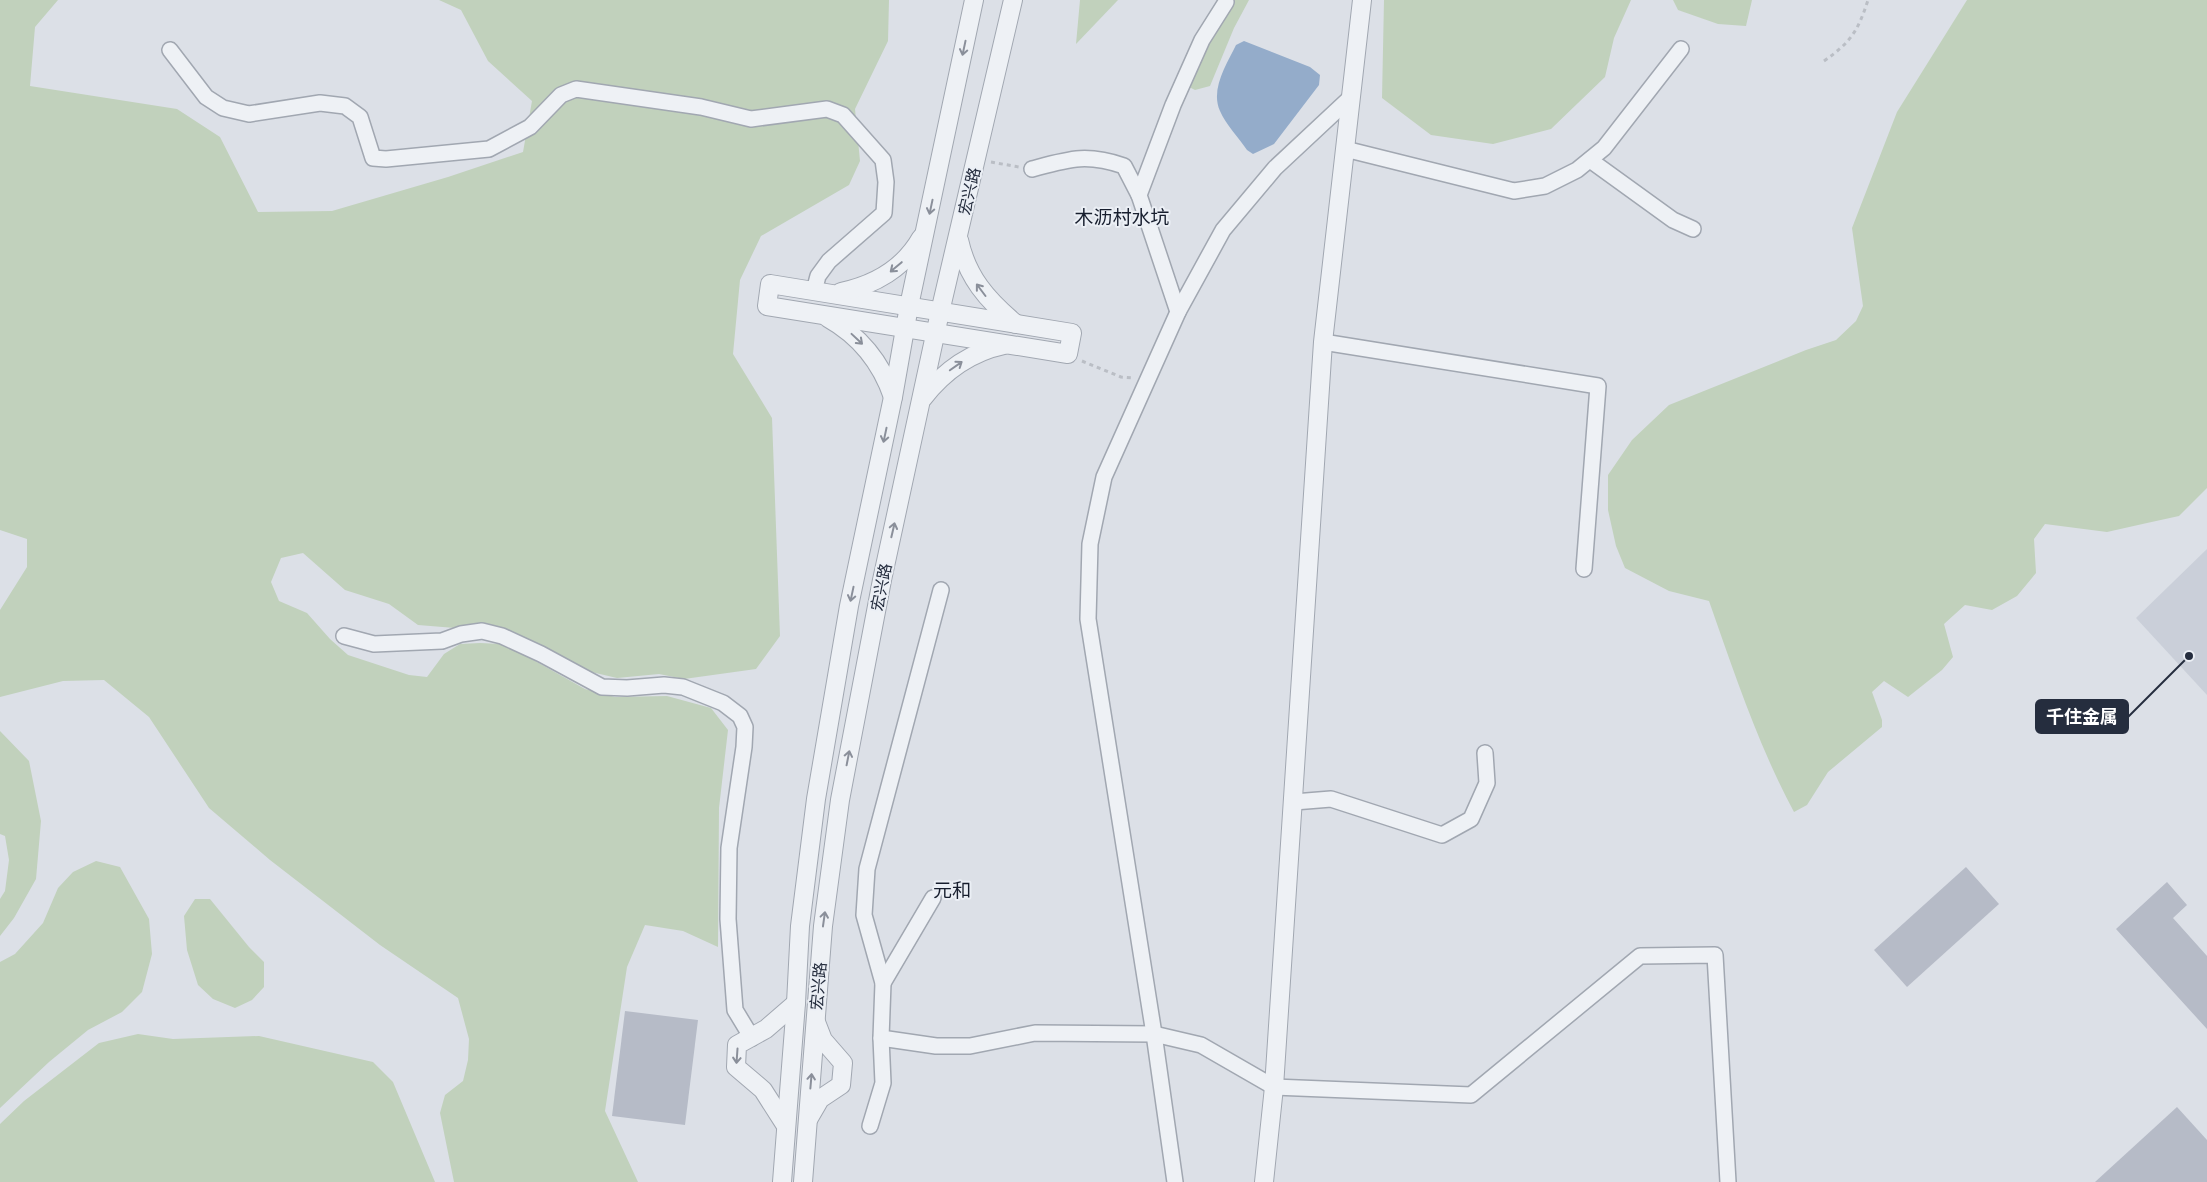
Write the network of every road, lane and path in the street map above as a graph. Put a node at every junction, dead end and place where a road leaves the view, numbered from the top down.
1 (974, 0) edge
2 (1012, 0) edge
3 (1362, 0) edge
4 (1868, 0) edge
5 (1226, 2) dead end
6 (1681, 49) dead end
7 (170, 50) dead end
8 (1824, 61) dead end
9 (1350, 98) junction
10 (1345, 149) junction
11 (976, 159) junction
12 (1590, 160) junction
13 (1032, 170) joint
14 (1139, 195) junction
15 (926, 229) junction
16 (1693, 229) dead end
17 (958, 238) junction
18 (819, 292) junction
19 (909, 306) junction
20 (940, 312) junction
21 (1178, 312) junction
22 (816, 313) junction
23 (1016, 324) junction
24 (906, 327) junction
25 (937, 332) junction
26 (1323, 342) junction
27 (1012, 344) junction
28 (1068, 354) junction
29 (1148, 379) junction
30 (893, 397) junction
31 (922, 401) junction
32 (1584, 569) dead end
33 (941, 590) dead end
34 (344, 636) dead end
35 (1485, 754) dead end
36 (1294, 802) junction
37 (933, 898) dead end
38 (883, 983) junction
39 (796, 1003) junction
40 (816, 1021) junction
41 (1154, 1034) junction
42 (752, 1038) junction
43 (881, 1038) junction
44 (1274, 1088) junction
45 (807, 1123) junction
46 (786, 1126) junction
47 (870, 1126) dead end
48 (782, 1182) edge
49 (803, 1182) edge
50 (1175, 1182) edge
51 (1264, 1182) edge
52 (1728, 1182) edge

1 -> 15 street, 宏兴路
2 - 11 street, 宏兴路
3 - 9 street
4 - 8 path
5 - 14 street
6 - 12 street
7 - 18 street
9 - 10 street
9 - 21 street
10 - 12 street
10 - 26 street
11 - 13 path
11 - 17 street, 宏兴路
12 - 16 street
13 - 14 street
14 - 21 street
15 -> 18 street
15 - 19 street, 宏兴路
17 - 20 street, 宏兴路
23 -> 17 street
18 - 19 street
18 - 22 street
19 - 20 street
19 - 24 street, 宏兴路
20 - 23 street
20 - 25 street, 宏兴路
21 - 29 street
22 - 24 street
22 -> 30 street
23 - 28 street
24 - 25 street
24 - 30 street, 宏兴路
25 - 27 street
25 - 31 street, 宏兴路
26 - 32 street
26 - 36 street
27 - 28 street
31 -> 27 street
28 - 29 path
29 - 41 street
30 -> 39 street, 宏兴路
40 -> 31 street, 宏兴路
33 - 38 street
34 - 42 street
35 - 36 street
36 - 44 street
37 - 38 street
38 - 43 street
39 - 42 street
39 - 46 street, 宏兴路
45 -> 40 street, 宏兴路
40 - 45 street
41 - 43 street
41 - 44 street
41 - 50 street
42 -> 46 street
43 - 47 street
44 - 51 street
44 - 52 street
45 - 49 street, 宏兴路
46 - 48 street, 宏兴路

